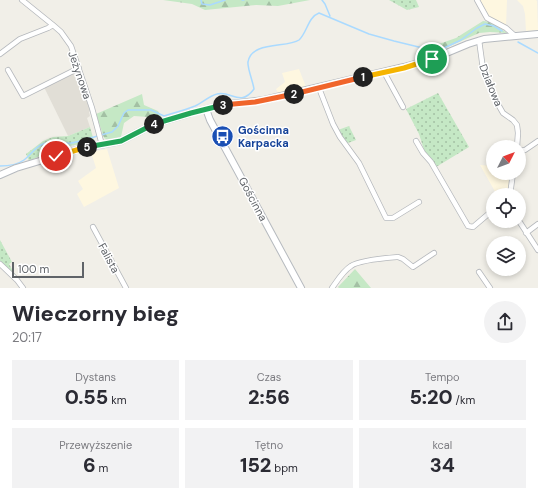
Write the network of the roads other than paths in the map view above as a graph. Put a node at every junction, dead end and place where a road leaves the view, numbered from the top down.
1 (22, 0) edge
2 (477, 0) edge
3 (53, 25) junction
4 (538, 34) edge
5 (515, 36) junction
6 (479, 40) junction
7 (0, 54) edge
8 (79, 68) junction
9 (8, 70) dead end
10 (384, 72) junction
11 (319, 88) junction
12 (403, 106) dead end
13 (206, 109) junction
14 (517, 140) edge
15 (416, 141) dead end
16 (538, 141) edge
17 (102, 145) junction
18 (526, 149) edge
19 (0, 175) edge
20 (419, 202) dead end
21 (486, 216) edge
22 (538, 224) edge
23 (93, 227) dead end
24 (523, 228) edge
25 (526, 233) junction
26 (538, 250) edge
27 (434, 253) dead end
28 (0, 264) edge
29 (479, 272) dead end
30 (24, 288) edge
31 (126, 288) edge
32 (301, 288) edge
33 (332, 288) edge
34 (490, 288) edge

1 - 3 street, Jeżynowa
2 - 5 street
3 - 7 street
3 - 8 street, Jeżynowa
4 - 5 street
5 - 6 street
6 - 10 street
6 - 14 street, Działowa
8 - 9 street
8 - 17 street, Jeżynowa
10 - 11 street
10 - 12 street
11 - 13 street
11 - 20 street
13 - 17 street
13 - 32 street, Gościnna
15 - 21 street
16 - 18 street
17 - 19 street
22 - 25 street
23 - 31 street, Falista
24 - 25 street
25 - 26 street
27 - 33 street
28 - 30 street
29 - 34 street

